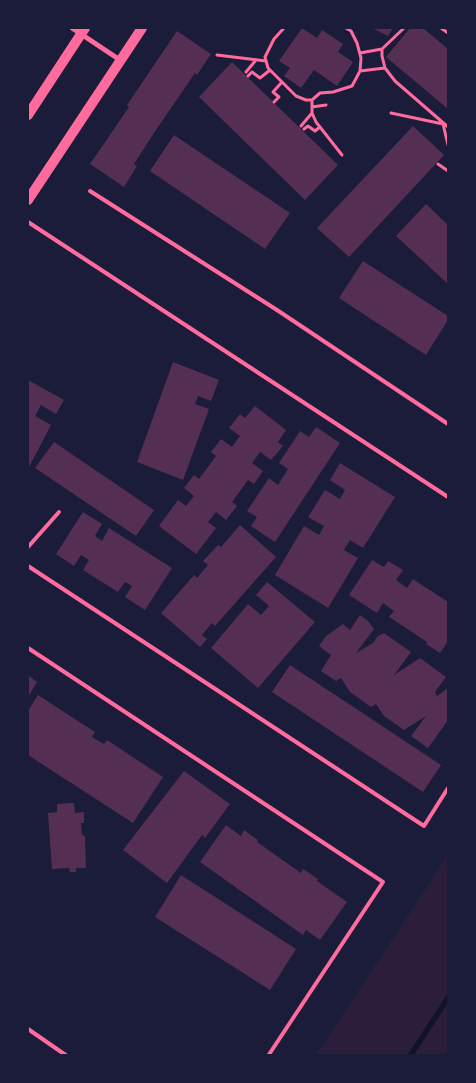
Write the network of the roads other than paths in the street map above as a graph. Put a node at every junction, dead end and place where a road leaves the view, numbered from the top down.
1 (142, 28) edge
2 (79, 29) edge
3 (120, 60) junction
4 (28, 115) edge
5 (90, 191) dead end
6 (28, 200) edge
7 (28, 222) edge
8 (448, 424) edge
9 (448, 497) edge
10 (59, 512) dead end
11 (28, 547) edge
12 (28, 566) edge
13 (28, 648) edge
14 (448, 788) edge
15 (28, 1029) edge
16 (67, 1056) edge
17 (268, 1056) edge

1 - 3 main road
2 - 3 street
2 - 4 main road
3 - 6 main road
5 - 8 lane
7 - 9 lane
10 - 11 lane
12 - 14 lane
13 - 17 lane
15 - 16 lane

